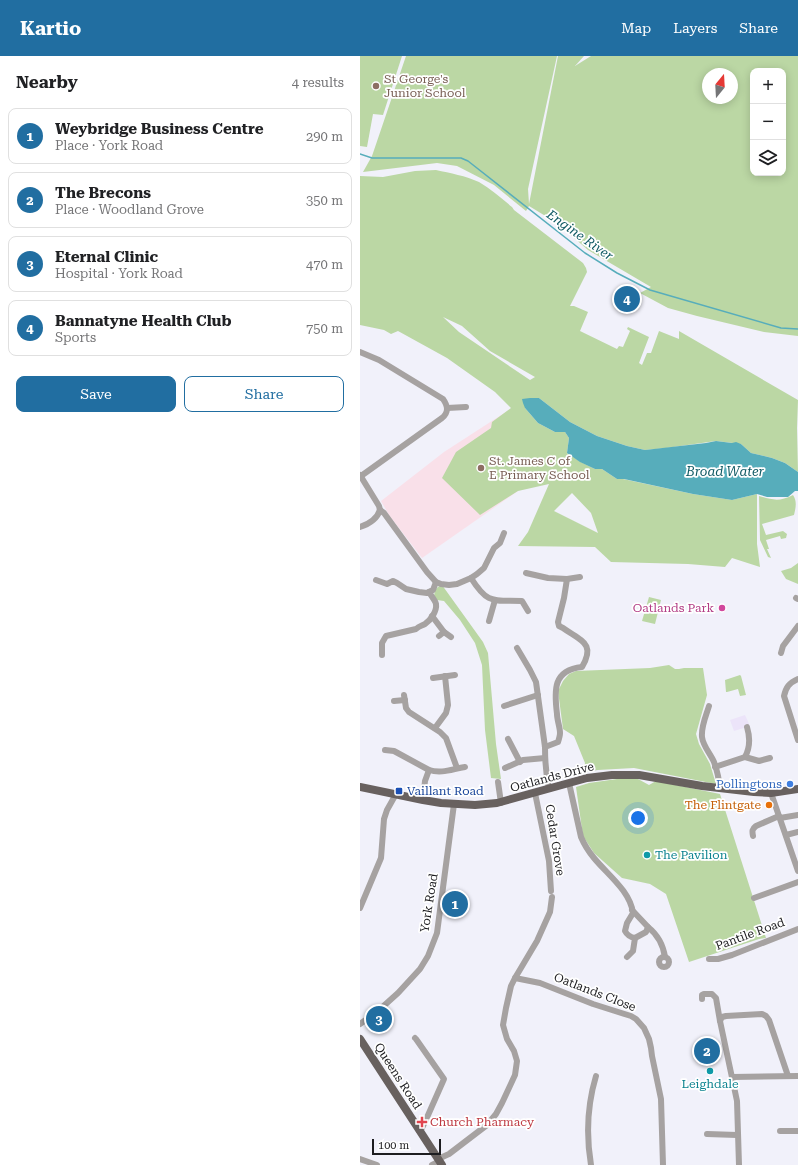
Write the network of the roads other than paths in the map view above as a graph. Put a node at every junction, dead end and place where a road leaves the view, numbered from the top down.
1 (360, 352) edge
2 (466, 407) dead end
3 (447, 408) junction
4 (361, 477) edge
5 (380, 510) junction
6 (360, 527) edge
7 (504, 533) dead end
8 (526, 573) dead end
9 (580, 577) dead end
10 (471, 578) junction
11 (566, 579) junction
12 (376, 580) dead end
13 (436, 582) junction
14 (430, 592) junction
15 (495, 600) junction
16 (528, 611) dead end
17 (432, 616) junction
18 (489, 621) dead end
19 (798, 626) edge
20 (444, 632) junction
21 (439, 636) dead end
22 (451, 637) dead end
23 (517, 648) dead end
24 (781, 653) dead end
25 (382, 655) dead end
26 (455, 675) dead end
27 (445, 676) junction
28 (433, 678) dead end
29 (798, 679) edge
30 (538, 695) junction
31 (394, 701) dead end
32 (504, 706) dead end
33 (709, 706) dead end
34 (747, 727) dead end
35 (435, 728) junction
36 (508, 739) dead end
37 (798, 740) edge
38 (545, 747) junction
39 (385, 750) dead end
40 (745, 757) junction
41 (545, 758) junction
42 (770, 758) dead end
43 (520, 762) junction
44 (465, 766) dead end
45 (715, 767) junction
46 (457, 768) junction
47 (505, 768) dead end
48 (429, 770) junction
49 (498, 782) dead end
50 (569, 783) junction
51 (360, 787) edge
52 (798, 788) edge
53 (549, 789) junction
54 (720, 789) junction
55 (388, 793) junction
56 (535, 793) junction
57 (771, 793) junction
58 (396, 794) junction
59 (422, 800) junction
60 (501, 802) junction
61 (454, 804) junction
62 (390, 805) junction
63 (798, 815) edge
64 (779, 817) junction
65 (798, 832) edge
66 (786, 835) junction
67 (753, 836) dead end
68 (798, 871) edge
69 (798, 882) edge
70 (754, 898) dead end
71 (360, 907) edge
72 (632, 910) junction
73 (648, 927) junction
74 (798, 929) edge
75 (634, 938) junction
76 (627, 957) dead end
77 (665, 957) dead end
78 (709, 959) dead end
79 (514, 978) junction
80 (702, 999) dead end
81 (720, 1021) junction
82 (360, 1024) edge
83 (415, 1038) dead end
84 (360, 1039) edge
85 (596, 1076) dead end
86 (788, 1076) junction
87 (798, 1076) edge
88 (732, 1077) junction
89 (419, 1131) junction
90 (780, 1131) dead end
91 (798, 1131) edge
92 (707, 1134) dead end
93 (737, 1135) junction
94 (361, 1161) edge
95 (439, 1161) edge
96 (377, 1165) edge
97 (591, 1165) edge
98 (663, 1165) edge
99 (739, 1165) edge

1 - 3 street
2 - 3 street
3 - 4 street
4 - 5 street
5 - 6 street
5 - 13 street
7 - 10 street
8 - 11 street
9 - 11 street
10 - 13 street
10 - 15 street
11 - 38 street
12 - 14 street
13 - 14 street
14 - 17 street
15 - 16 street
15 - 18 street
17 - 20 street
17 - 25 street
19 - 24 street
20 - 21 street
20 - 22 street
23 - 30 street
26 - 27 street
27 - 28 street
27 - 35 street
29 - 37 street
30 - 32 street
30 - 38 street
31 - 35 street
33 - 45 street
34 - 40 street
35 - 46 street
36 - 43 street
38 - 41 street
39 - 48 street
40 - 42 street
40 - 45 street
41 - 43 street
41 - 53 street
43 - 47 street
44 - 46 street
45 - 54 street
46 - 48 street
48 - 59 street
49 - 60 street
50 - 53 main road, Oatlands Drive
50 - 54 main road, Oatlands Drive
50 - 72 street
51 - 55 main road, Oatlands Drive
52 - 57 main road, Oatlands Drive
53 - 56 main road, Oatlands Drive
54 - 57 main road, Oatlands Drive
55 - 58 main road, Oatlands Drive
55 - 62 street
56 - 60 main road, Oatlands Drive
56 - 79 street, Cedar Grove
57 - 64 street
58 - 59 main road, Oatlands Drive
58 - 62 street
59 - 61 main road, Oatlands Drive
60 - 61 main road, Oatlands Drive
61 - 82 street, York Road
62 - 71 street
63 - 64 street
64 - 66 street
64 - 67 street
65 - 66 street
66 - 68 street
69 - 70 street
72 - 73 street
72 - 75 street
73 - 75 street
73 - 77 street
74 - 78 street, Pantile Road
75 - 76 street
79 - 95 street, Cedar Grove
79 - 98 street, Oatlands Close
80 - 81 street
81 - 86 street
81 - 88 street
83 - 89 street
84 - 89 main road, Queens Road
85 - 97 street
86 - 87 street
86 - 88 street
88 - 93 street
89 - 95 main road, Queens Road
90 - 91 street
92 - 93 street
93 - 99 street
94 - 96 street

